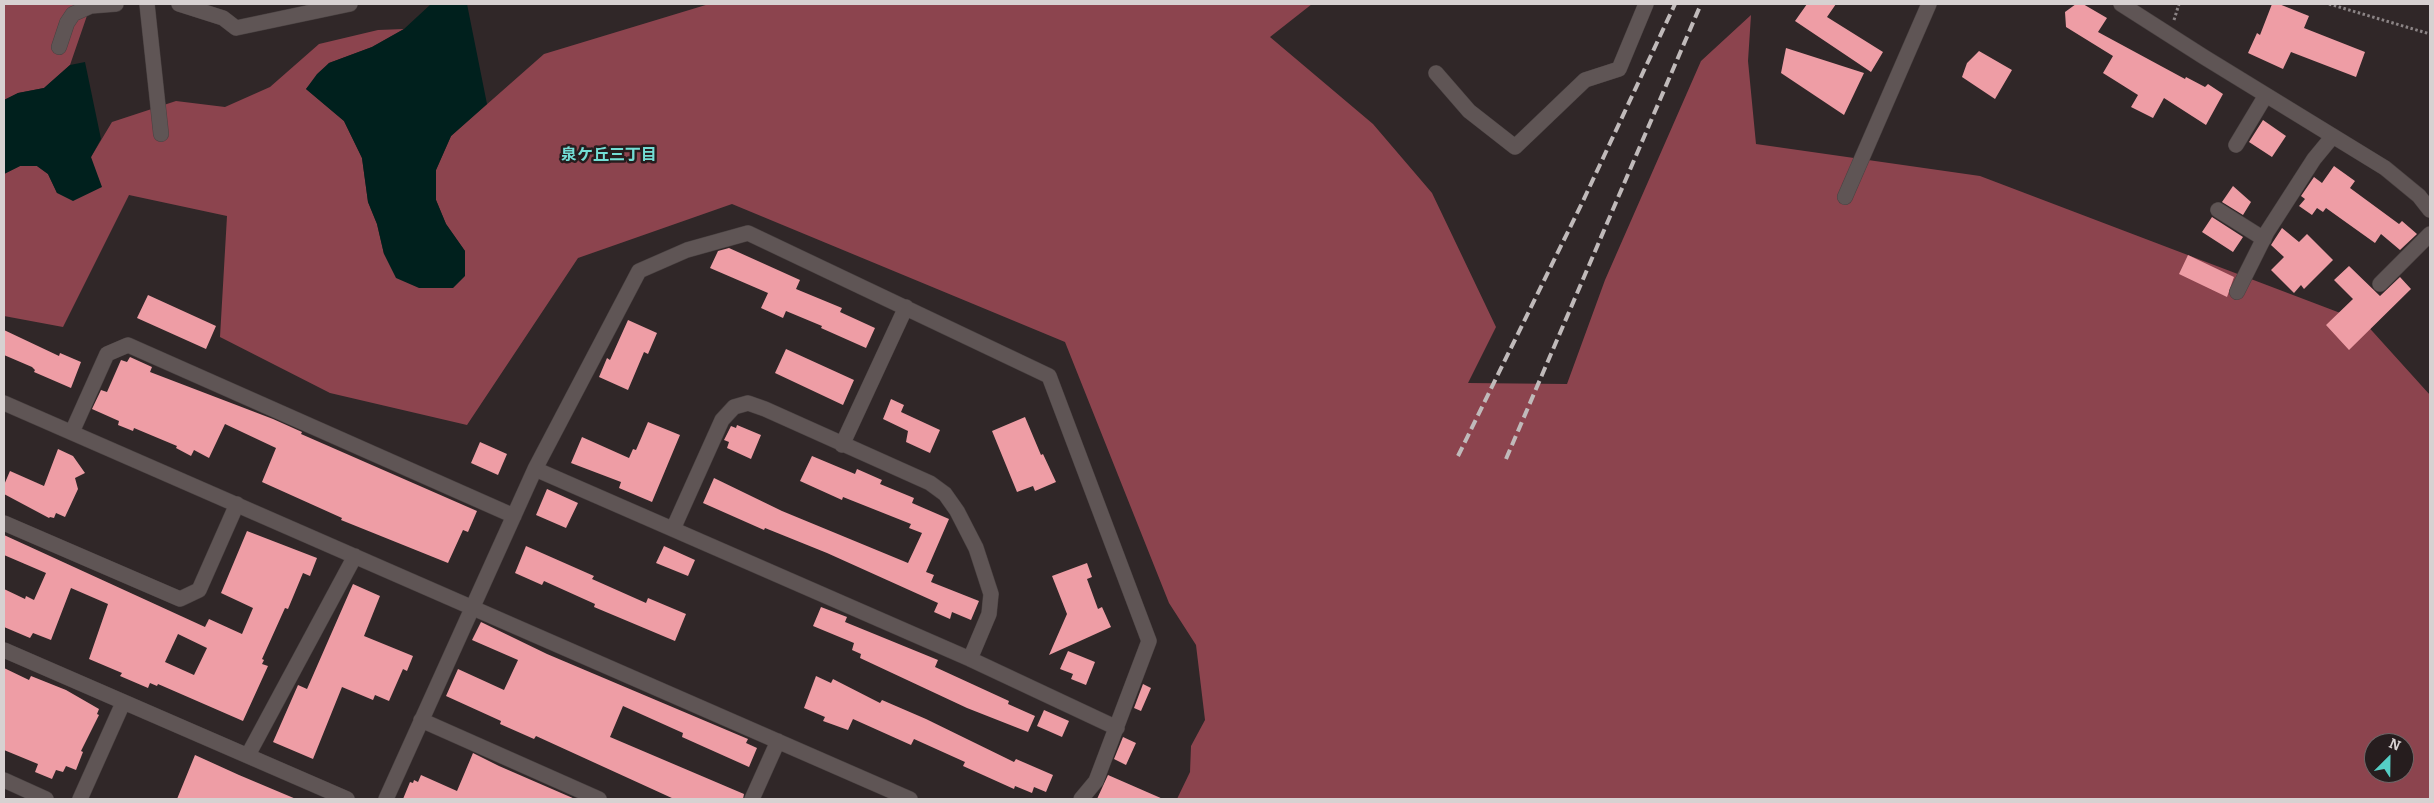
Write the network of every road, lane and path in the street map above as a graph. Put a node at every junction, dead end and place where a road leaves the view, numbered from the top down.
1 (116, 4) edge
2 (147, 4) edge
3 (178, 4) edge
4 (350, 4) edge
5 (1646, 4) edge
6 (1929, 4) edge
7 (2121, 4) edge
8 (2329, 4) edge
9 (2430, 34) edge
10 (59, 47) dead end
11 (1436, 73) dead end
12 (2266, 95) junction
13 (161, 134) dead end
14 (2332, 136) junction
15 (2236, 145) dead end
16 (1845, 197) dead end
17 (2218, 210) dead end
18 (2430, 210) edge
19 (2430, 234) edge
20 (2264, 239) junction
21 (2380, 284) dead end
22 (2237, 292) dead end
23 (906, 306) junction
24 (4, 403) edge
25 (72, 432) junction
26 (842, 444) junction
27 (535, 469) junction
28 (237, 504) junction
29 (514, 516) junction
30 (4, 523) edge
31 (673, 528) junction
32 (355, 556) junction
33 (472, 608) junction
34 (4, 650) edge
35 (970, 659) junction
36 (123, 703) junction
37 (421, 720) junction
38 (1117, 728) junction
39 (778, 741) junction
40 (248, 754) junction
41 (4, 780) edge
42 (46, 799) edge
43 (80, 799) edge
44 (347, 799) edge
45 (386, 799) edge
46 (599, 799) edge
47 (752, 799) edge
48 (910, 799) edge
49 (1081, 799) edge

1 - 10 street
2 - 13 street
3 - 4 street
5 - 11 street
6 - 16 street
7 - 12 street
8 - 9 path
12 - 14 street
12 - 15 street
14 - 18 street
14 - 20 street
17 - 20 street
19 - 21 street
20 - 22 street
23 - 26 street
23 - 27 street
23 - 38 street
24 - 25 street
25 - 28 street
25 - 29 street
26 - 31 street
26 - 35 street
27 - 29 street
27 - 31 street
28 - 30 street
28 - 32 street
29 - 33 street
31 - 35 street
32 - 33 street
32 - 40 street
33 - 37 street
33 - 39 street
34 - 36 street
35 - 38 street
36 - 40 street
36 - 43 street
37 - 45 street
37 - 46 street
38 - 49 street
39 - 47 street
39 - 48 street
40 - 44 street
41 - 42 street

